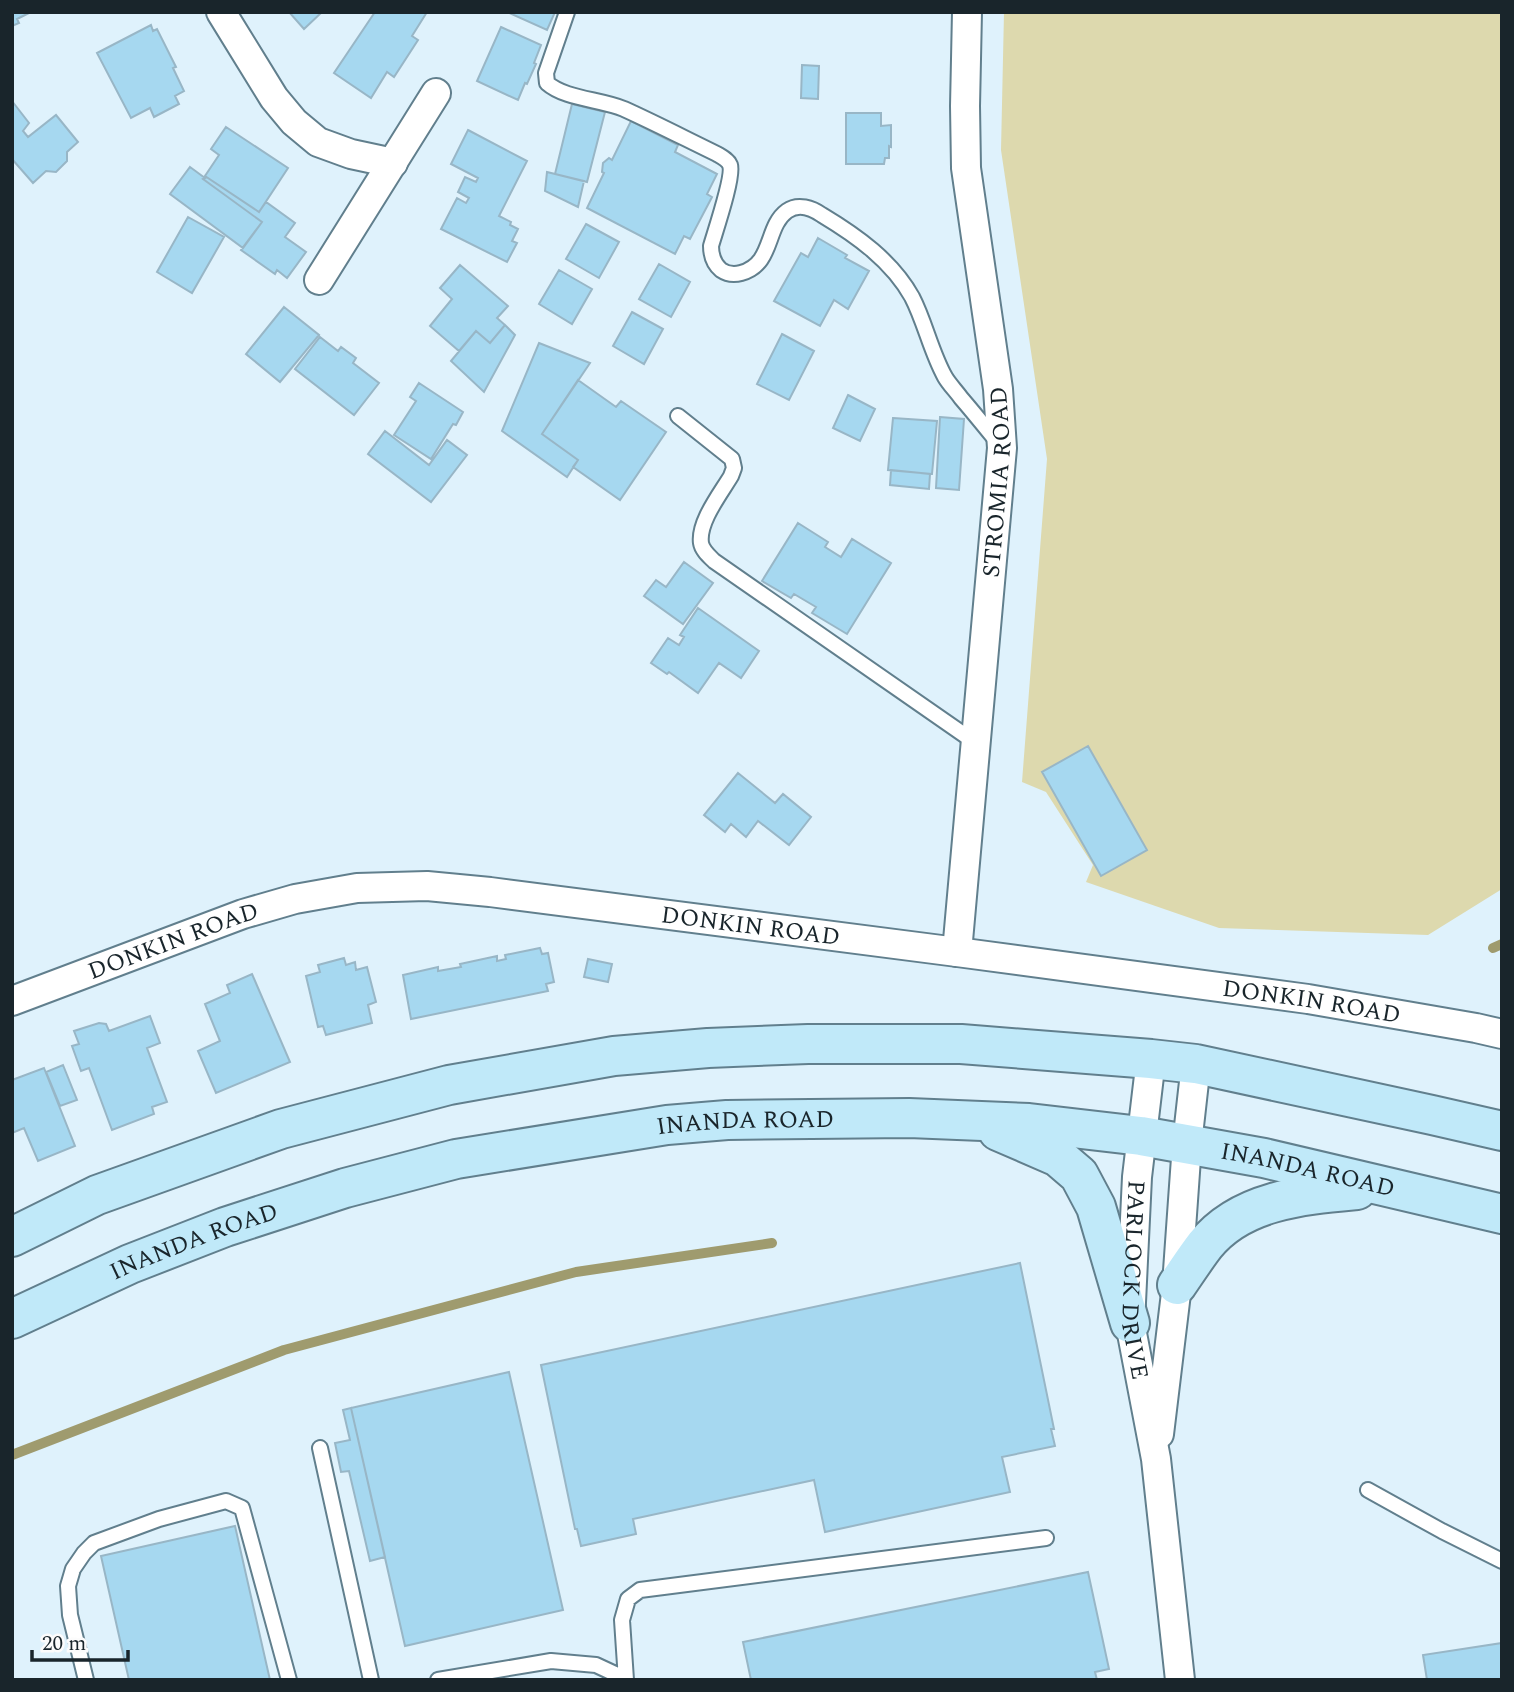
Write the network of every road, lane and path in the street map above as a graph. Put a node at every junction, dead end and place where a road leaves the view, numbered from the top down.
1 (221, 12) edge
2 (568, 12) edge
3 (967, 12) edge
4 (436, 93) dead end
5 (393, 163) junction
6 (319, 280) dead end
7 (678, 416) dead end
8 (1002, 447) junction
9 (976, 743) junction
10 (957, 952) junction
11 (12, 1001) edge
12 (1502, 1034) edge
13 (1152, 1059) junction
14 (1196, 1065) junction
15 (972, 1120) junction
16 (1502, 1131) edge
17 (1141, 1136) junction
18 (1187, 1144) junction
19 (1387, 1187) junction
20 (1502, 1214) edge
21 (12, 1237) edge
22 (1177, 1285) junction
23 (12, 1319) edge
24 (1130, 1323) junction
25 (320, 1448) dead end
26 (1156, 1459) junction
27 (1368, 1490) dead end
28 (1046, 1538) dead end
29 (1502, 1560) edge
30 (626, 1679) edge
31 (86, 1680) edge
32 (289, 1680) edge
33 (371, 1680) edge
34 (438, 1680) edge
35 (1180, 1680) edge

1 - 5 street
2 - 8 lane
3 - 8 street, STROMIA ROAD
4 - 5 street
5 - 6 street
7 - 9 lane
8 - 9 street, STROMIA ROAD
9 - 10 street, STROMIA ROAD
10 - 11 street, DONKIN ROAD
10 - 12 street, DONKIN ROAD
13 - 14 main road
13 - 17 street, PARLOCK DRIVE
13 - 21 main road
14 - 16 main road
14 - 18 street, PARLOCK DRIVE
15 - 17 main road, INANDA ROAD
15 - 23 main road, INANDA ROAD
15 - 24 main road
17 - 18 main road, INANDA ROAD
17 - 24 street, PARLOCK DRIVE
18 - 19 main road, INANDA ROAD
18 - 22 street, PARLOCK DRIVE
19 - 20 main road, INANDA ROAD
19 - 22 main road
22 - 26 street, PARLOCK DRIVE
24 - 26 street, PARLOCK DRIVE
25 - 33 lane
26 - 35 street, PARLOCK DRIVE
27 - 29 lane
28 - 30 lane
30 - 34 lane
31 - 32 lane

